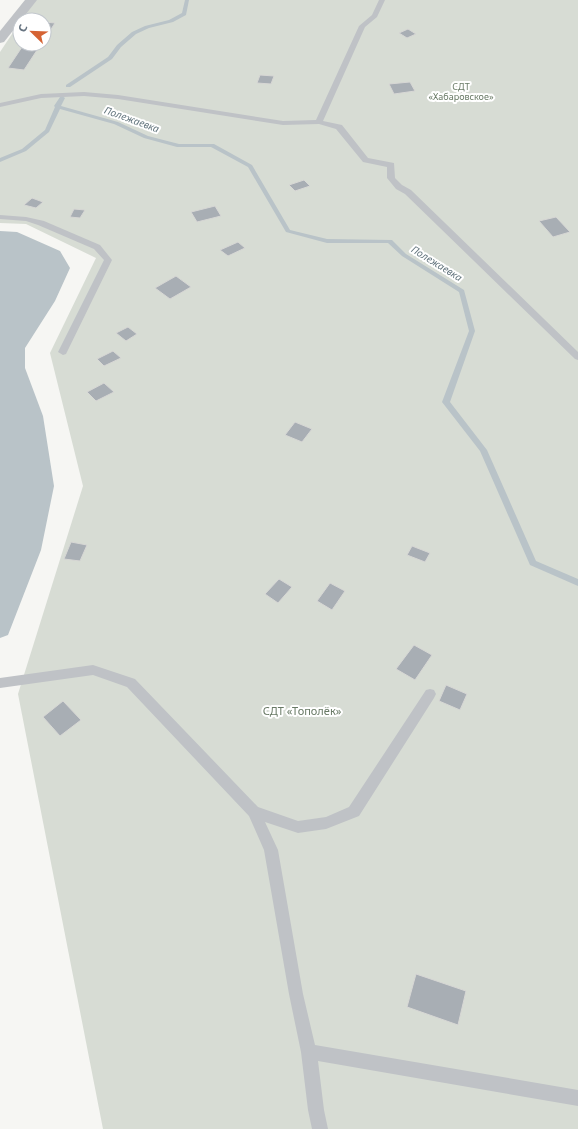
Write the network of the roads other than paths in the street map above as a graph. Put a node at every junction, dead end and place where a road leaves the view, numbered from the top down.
1 (31, 0) edge
2 (382, 0) edge
3 (0, 39) edge
4 (0, 105) edge
5 (320, 122) junction
6 (0, 218) edge
7 (63, 352) dead end
8 (578, 357) edge
9 (0, 683) edge
10 (430, 694) dead end
11 (254, 812) junction
12 (309, 1052) junction
13 (578, 1098) edge
14 (320, 1129) edge

1 - 3 street
2 - 5 lane
4 - 5 lane
5 - 8 lane
6 - 7 lane
9 - 11 lane
10 - 11 lane
11 - 12 lane
12 - 13 lane
12 - 14 lane

